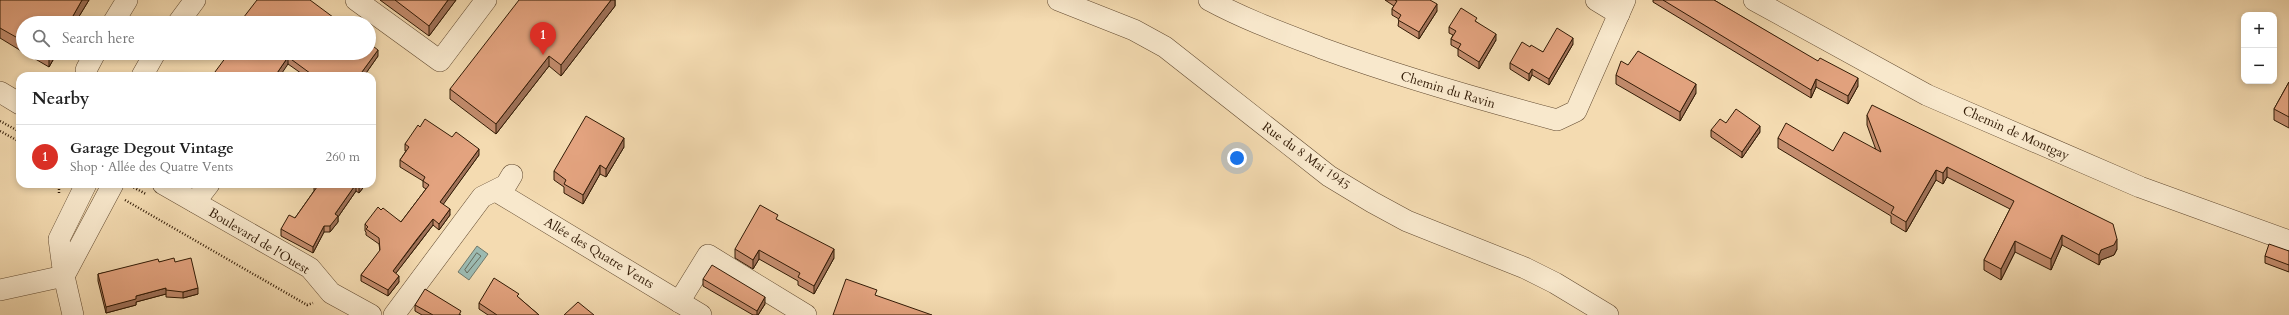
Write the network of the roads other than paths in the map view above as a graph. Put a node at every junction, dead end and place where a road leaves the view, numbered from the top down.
1 (127, 0) edge
2 (194, 0) edge
3 (356, 0) edge
4 (486, 0) edge
5 (1058, 0) edge
6 (1210, 0) edge
7 (1596, 0) edge
8 (1754, 0) edge
9 (1622, 7) edge
10 (117, 16) edge
11 (183, 16) edge
12 (152, 60) edge
13 (144, 72) edge
14 (0, 92) edge
15 (16, 102) edge
16 (512, 175) dead end
17 (84, 188) edge
18 (170, 188) edge
19 (206, 188) edge
20 (118, 191) edge
21 (496, 191) junction
22 (195, 202) junction
23 (2289, 241) edge
24 (64, 276) junction
25 (0, 290) edge
26 (679, 302) junction
27 (73, 315) edge
28 (371, 315) edge
29 (394, 315) edge
30 (701, 315) edge
31 (806, 315) edge
32 (1608, 315) edge

1 - 10 street
2 - 11 street
3 - 4 street
5 - 32 street, Rue du 8 Mai 1945
6 - 9 street, Chemin du Ravin
7 - 9 street
8 - 23 street, Chemin de Montgay
12 - 13 street
14 - 15 street
16 - 21 street
17 - 24 street
18 - 22 street, Boulevard de l'Ouest
19 - 22 street
20 - 24 street
21 - 26 street, Allée des Quatre Vents
21 - 29 street
22 - 28 street, Boulevard de l'Ouest
24 - 25 street
24 - 27 street
26 - 30 street, Allée des Quatre Vents
26 - 31 street

